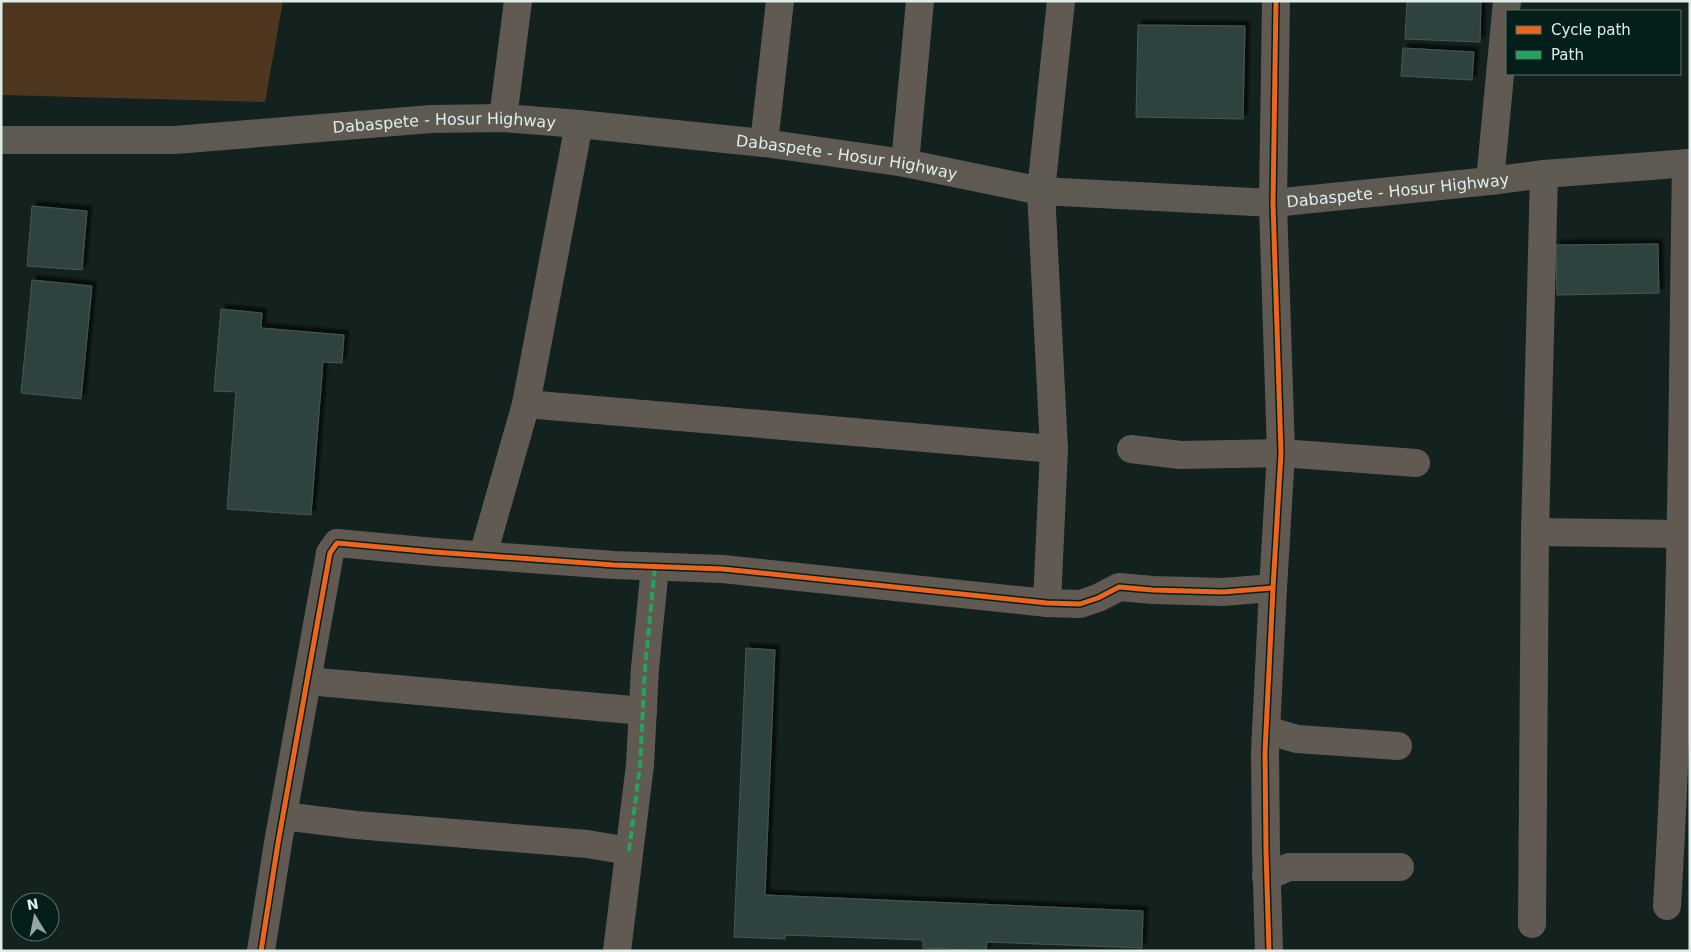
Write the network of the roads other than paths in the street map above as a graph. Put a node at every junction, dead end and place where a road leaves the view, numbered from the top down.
1 (518, 1) edge
2 (780, 1) edge
3 (920, 1) edge
4 (1061, 1) edge
5 (1276, 1) edge
6 (1506, 21) edge
7 (504, 118) junction
8 (579, 124) junction
9 (1, 140) edge
10 (764, 143) junction
11 (905, 162) junction
12 (1688, 163) edge
13 (1544, 174) junction
14 (1490, 181) junction
15 (1041, 191) junction
16 (1273, 203) junction
17 (526, 404) junction
18 (1054, 449) junction
19 (1131, 449) dead end
20 (1281, 453) junction
21 (1416, 463) dead end
22 (1535, 532) junction
23 (1680, 534) junction
24 (483, 555) junction
25 (655, 567) junction
26 (1273, 588) junction
27 (1048, 604) junction
28 (307, 681) junction
29 (643, 711) junction
30 (1266, 730) junction
31 (1398, 746) dead end
32 (283, 816) junction
33 (1681, 817) edge
34 (629, 851) junction
35 (1400, 867) dead end
36 (1266, 877) junction
37 (1667, 906) dead end
38 (1532, 924) dead end
39 (261, 951) edge
40 (617, 951) edge
41 (1269, 951) edge

1 - 7 street
2 - 10 street
3 - 11 street
4 - 15 street
5 - 16 street
6 - 14 street
7 - 8 main road, Dabaspete - Hosur Highway
7 - 9 main road, Dabaspete - Hosur Highway
8 - 10 main road, Dabaspete - Hosur Highway
8 - 17 street
10 - 11 main road, Dabaspete - Hosur Highway
11 - 15 main road, Dabaspete - Hosur Highway
12 - 13 main road, Dabaspete - Hosur Highway
12 - 23 street
13 - 14 main road, Dabaspete - Hosur Highway
13 - 22 street
14 - 16 main road, Dabaspete - Hosur Highway
15 - 16 main road, Dabaspete - Hosur Highway
15 - 18 street
16 - 20 street
17 - 18 street
17 - 24 street
18 - 27 street
19 - 20 street
20 - 21 street
20 - 26 street
22 - 23 street
22 - 38 street
23 - 33 street
24 - 25 street
24 - 28 street
25 - 27 street
25 - 29 street
26 - 27 street
26 - 30 street
28 - 29 street
28 - 32 street
29 - 34 street
30 - 31 street
30 - 36 street
32 - 34 street
32 - 39 street
33 - 37 street
34 - 40 street
35 - 36 street
36 - 41 street

